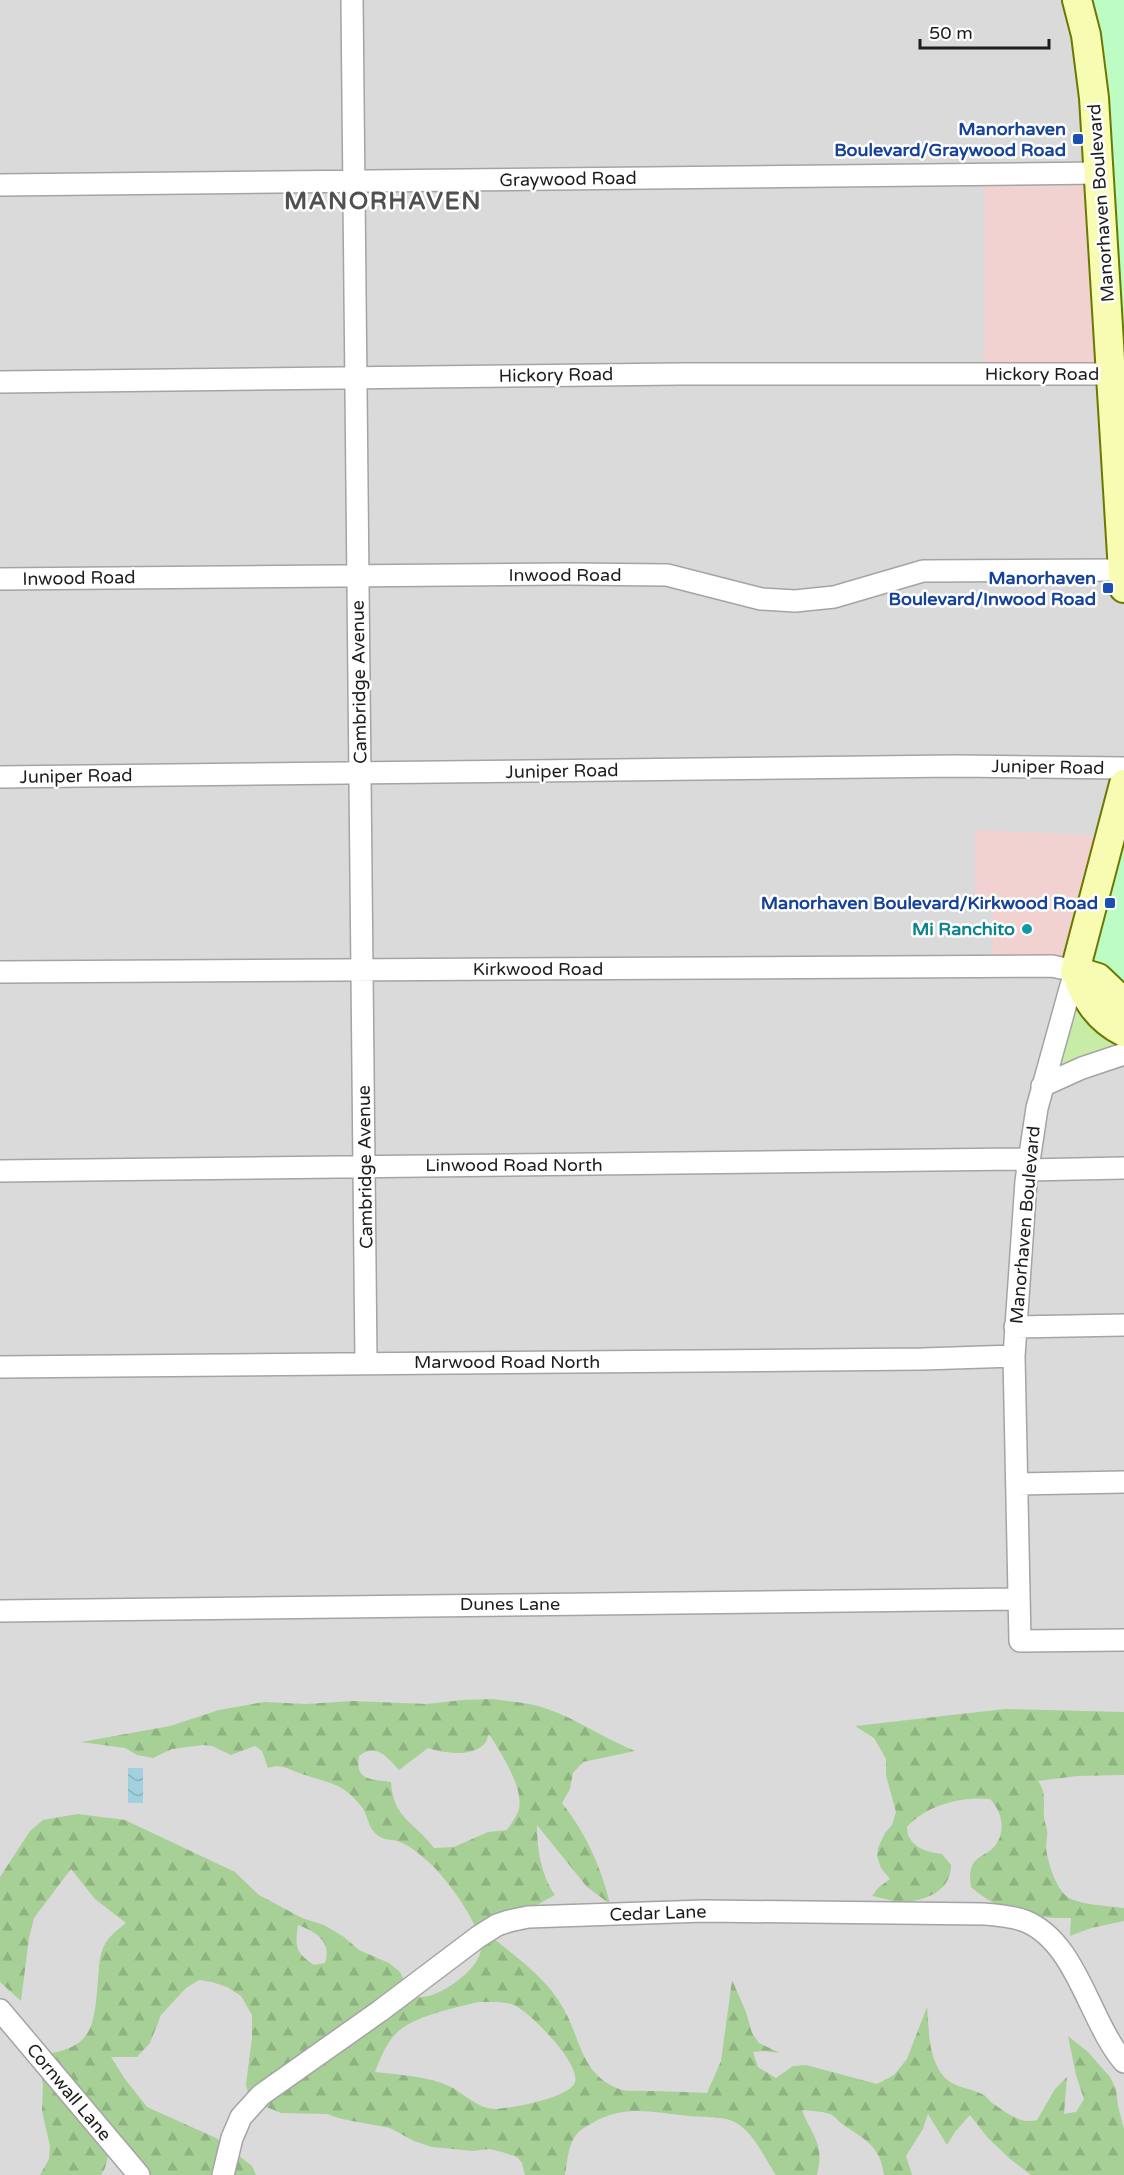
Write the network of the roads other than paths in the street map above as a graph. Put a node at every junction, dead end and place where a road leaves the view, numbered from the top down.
1 (352, 0) edge
2 (1077, 0) edge
3 (1099, 173) junction
4 (354, 181) junction
5 (0, 185) edge
6 (1112, 374) junction
7 (356, 378) junction
8 (0, 382) edge
9 (358, 575) junction
10 (0, 579) edge
11 (1124, 579) edge
12 (1124, 768) edge
13 (360, 773) junction
14 (0, 777) edge
15 (1124, 784) edge
16 (362, 969) junction
17 (1075, 971) junction
18 (0, 972) edge
19 (1124, 1003) edge
20 (1124, 1032) edge
21 (1124, 1054) edge
22 (1042, 1086) junction
23 (1028, 1165) junction
24 (365, 1166) junction
25 (1124, 1168) edge
26 (0, 1170) edge
27 (1124, 1325) edge
28 (1015, 1327) junction
29 (1014, 1356) junction
30 (366, 1363) junction
31 (0, 1367) edge
32 (1124, 1482) edge
33 (1017, 1484) junction
34 (1019, 1599) junction
35 (0, 1611) edge
36 (1124, 1640) edge
37 (0, 2010) edge
38 (1124, 2062) edge
39 (139, 2175) edge
40 (223, 2175) edge

1 - 4 street, Cambridge Avenue
2 - 3 street, Manorhaven Boulevard
3 - 4 street, Graywood Road
3 - 6 street, Manorhaven Boulevard
4 - 5 street, Graywood Road
4 - 7 street, Cambridge Avenue
6 - 7 street, Hickory Road
6 - 11 street, Manorhaven Boulevard
7 - 8 street, Hickory Road
7 - 9 street, Cambridge Avenue
9 - 10 street, Inwood Road
9 - 11 street, Inwood Road
9 - 13 street, Cambridge Avenue
12 - 13 street, Juniper Road
13 - 14 street, Juniper Road
13 - 16 street, Cambridge Avenue
15 - 17 street, Manorhaven Boulevard
16 - 17 street, Kirkwood Road
16 - 18 street, Kirkwood Road
16 - 24 street, Cambridge Avenue
17 - 19 street
17 - 20 street
17 - 22 street, Manorhaven Boulevard
21 - 22 street
22 - 23 street, Manorhaven Boulevard
23 - 24 street, Linwood Road North
23 - 25 street, Linwood Road North
23 - 28 street, Manorhaven Boulevard
24 - 26 street, Linwood Road North
24 - 30 street, Cambridge Avenue
27 - 28 street
28 - 29 street, Manorhaven Boulevard
29 - 30 street, Marwood Road North
29 - 33 street, Manorhaven Boulevard
30 - 31 street, Marwood Road North
32 - 33 street
33 - 34 street, Manorhaven Boulevard
34 - 35 street, Dunes Lane
34 - 36 street, Manorhaven Boulevard
37 - 39 street, Cornwall Lane
38 - 40 street, Cedar Lane

